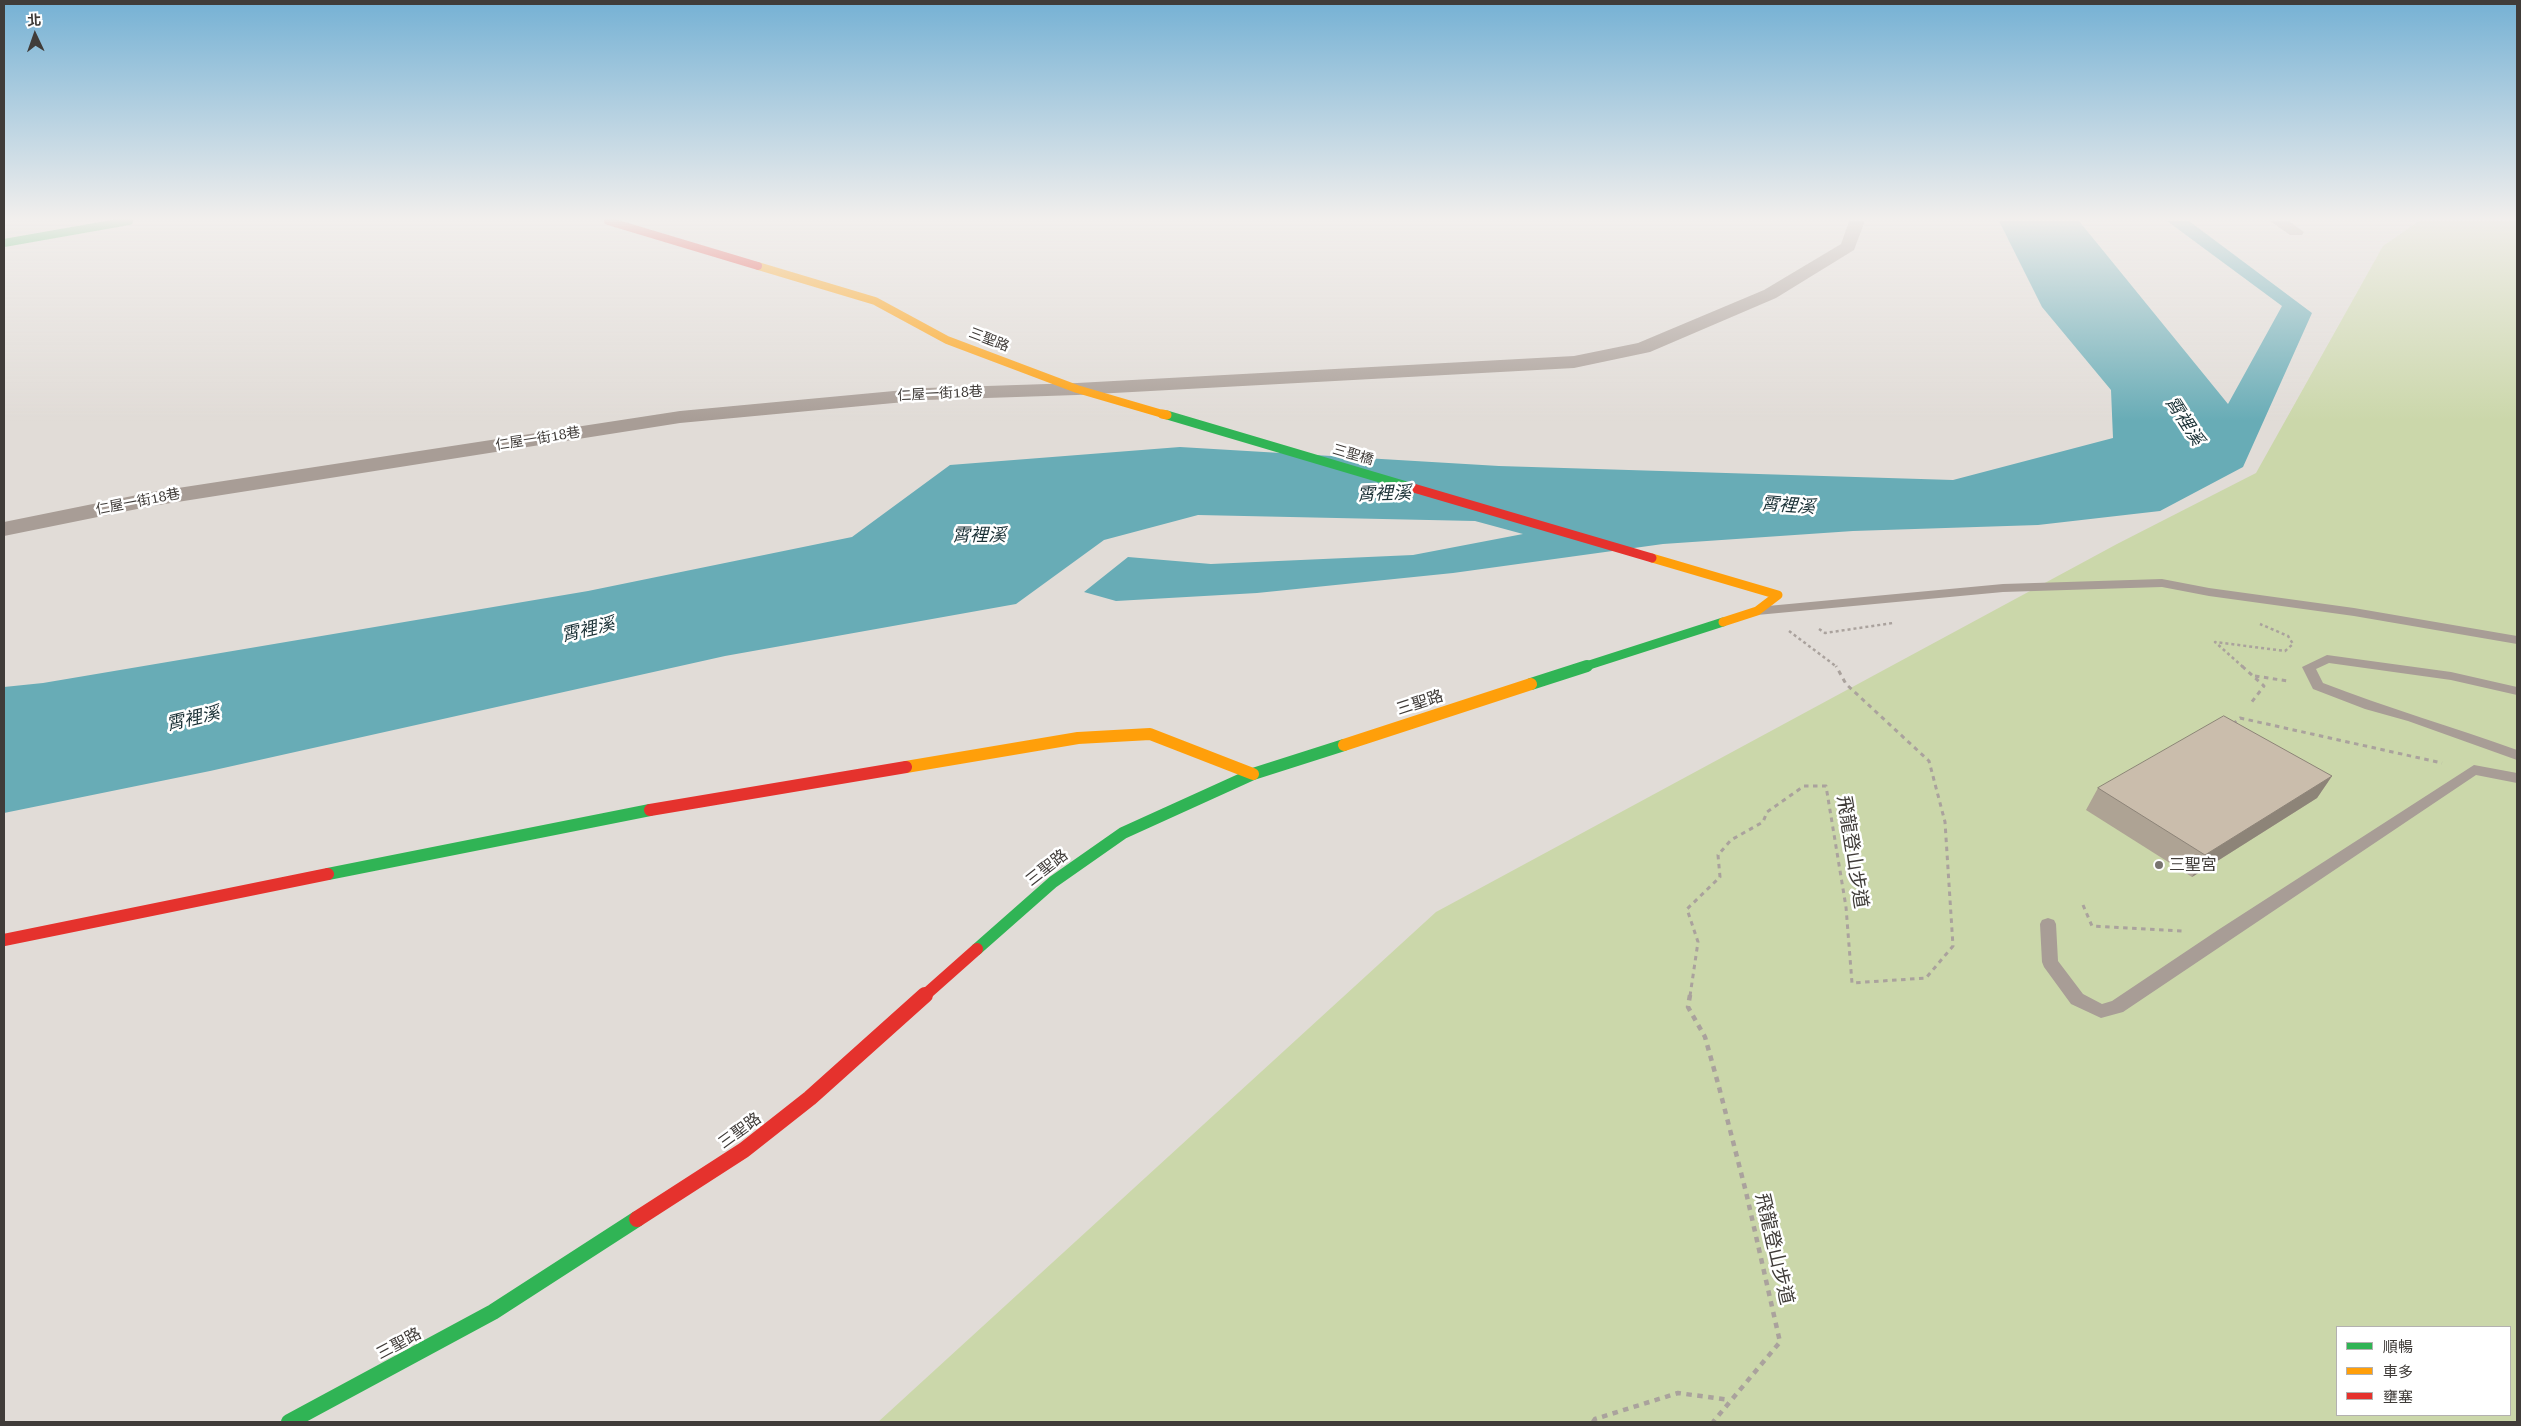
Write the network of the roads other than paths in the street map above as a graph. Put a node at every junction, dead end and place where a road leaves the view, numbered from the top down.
1 (830, 288) edge
2 (1781, 288) edge
3 (1077, 389) junction
4 (4, 529) edge
5 (1622, 550) joint
6 (1757, 611) junction
7 (2517, 640) edge
8 (2517, 691) edge
9 (2517, 755) edge
10 (1253, 774) junction
11 (2517, 778) edge
12 (2048, 924) dead end
13 (4, 940) edge
14 (290, 1422) edge

1 - 3 street, 三聖路
2 - 3 street, 仁屋一街18巷
3 - 4 street, 仁屋一街18巷
3 - 5 street, 三聖橋
5 - 6 street, 三聖路
6 - 7 lane
6 - 10 street, 三聖路
8 - 9 lane
10 - 13 street
10 - 14 street, 三聖路
11 - 12 lane

